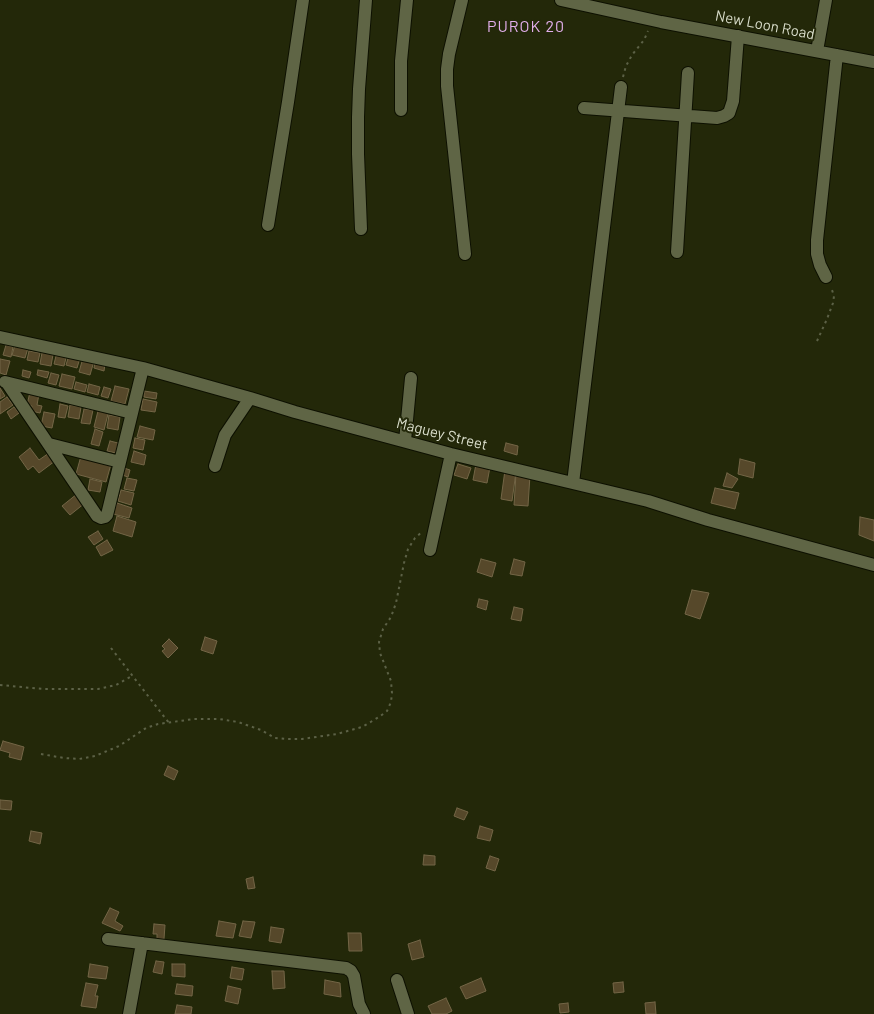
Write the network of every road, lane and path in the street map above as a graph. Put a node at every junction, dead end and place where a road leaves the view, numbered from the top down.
1 (302, 0) edge
2 (366, 0) edge
3 (407, 0) edge
4 (462, 0) edge
5 (561, 0) edge
6 (826, 0) edge
7 (652, 20) junction
8 (738, 36) junction
9 (817, 51) junction
10 (837, 55) junction
11 (874, 62) edge
12 (688, 73) dead end
13 (621, 87) joint
14 (584, 108) dead end
15 (401, 110) dead end
16 (618, 110) junction
17 (685, 115) junction
18 (268, 225) dead end
19 (361, 229) dead end
20 (677, 252) dead end
21 (465, 254) dead end
22 (826, 277) joint
23 (0, 337) edge
24 (818, 341) dead end
25 (142, 368) junction
26 (412, 378) dead end
27 (4, 382) edge
28 (250, 398) junction
29 (132, 413) junction
30 (406, 441) junction
31 (49, 444) junction
32 (451, 454) junction
33 (120, 462) junction
34 (216, 466) dead end
35 (574, 483) junction
36 (434, 531) junction
37 (430, 550) dead end
38 (874, 566) edge
39 (110, 648) dead end
40 (132, 676) junction
41 (0, 685) edge
42 (169, 723) junction
43 (41, 754) dead end
44 (108, 939) dead end
45 (142, 943) junction
46 (397, 980) dead end
47 (129, 1014) edge
48 (364, 1014) edge
49 (408, 1014) edge

1 - 18 street
2 - 19 street
3 - 15 street
4 - 21 street
5 - 7 street, New Loon Road
6 - 9 street
7 - 8 street, New Loon Road
7 - 13 path
8 - 9 street, New Loon Road
8 - 17 street
9 - 10 street, New Loon Road
10 - 11 street, New Loon Road
10 - 22 street
12 - 17 street
13 - 16 street
14 - 16 street
16 - 17 street
16 - 35 street
17 - 20 street
22 - 24 path
23 - 25 street, Maguey Street
25 - 28 street, Maguey Street
25 - 29 street
26 - 30 street
27 - 29 street
27 - 31 street
28 - 30 street, Maguey Street
28 - 34 street
29 - 33 street
30 - 32 street, Maguey Street
31 - 33 street
31 - 33 street
32 - 35 street, Maguey Street
32 - 36 street
35 - 38 street, Maguey Street
36 - 37 street
36 - 42 path
39 - 40 path
40 - 41 path
40 - 42 path
42 - 43 path
44 - 45 street
45 - 47 street
45 - 48 street
46 - 49 street

